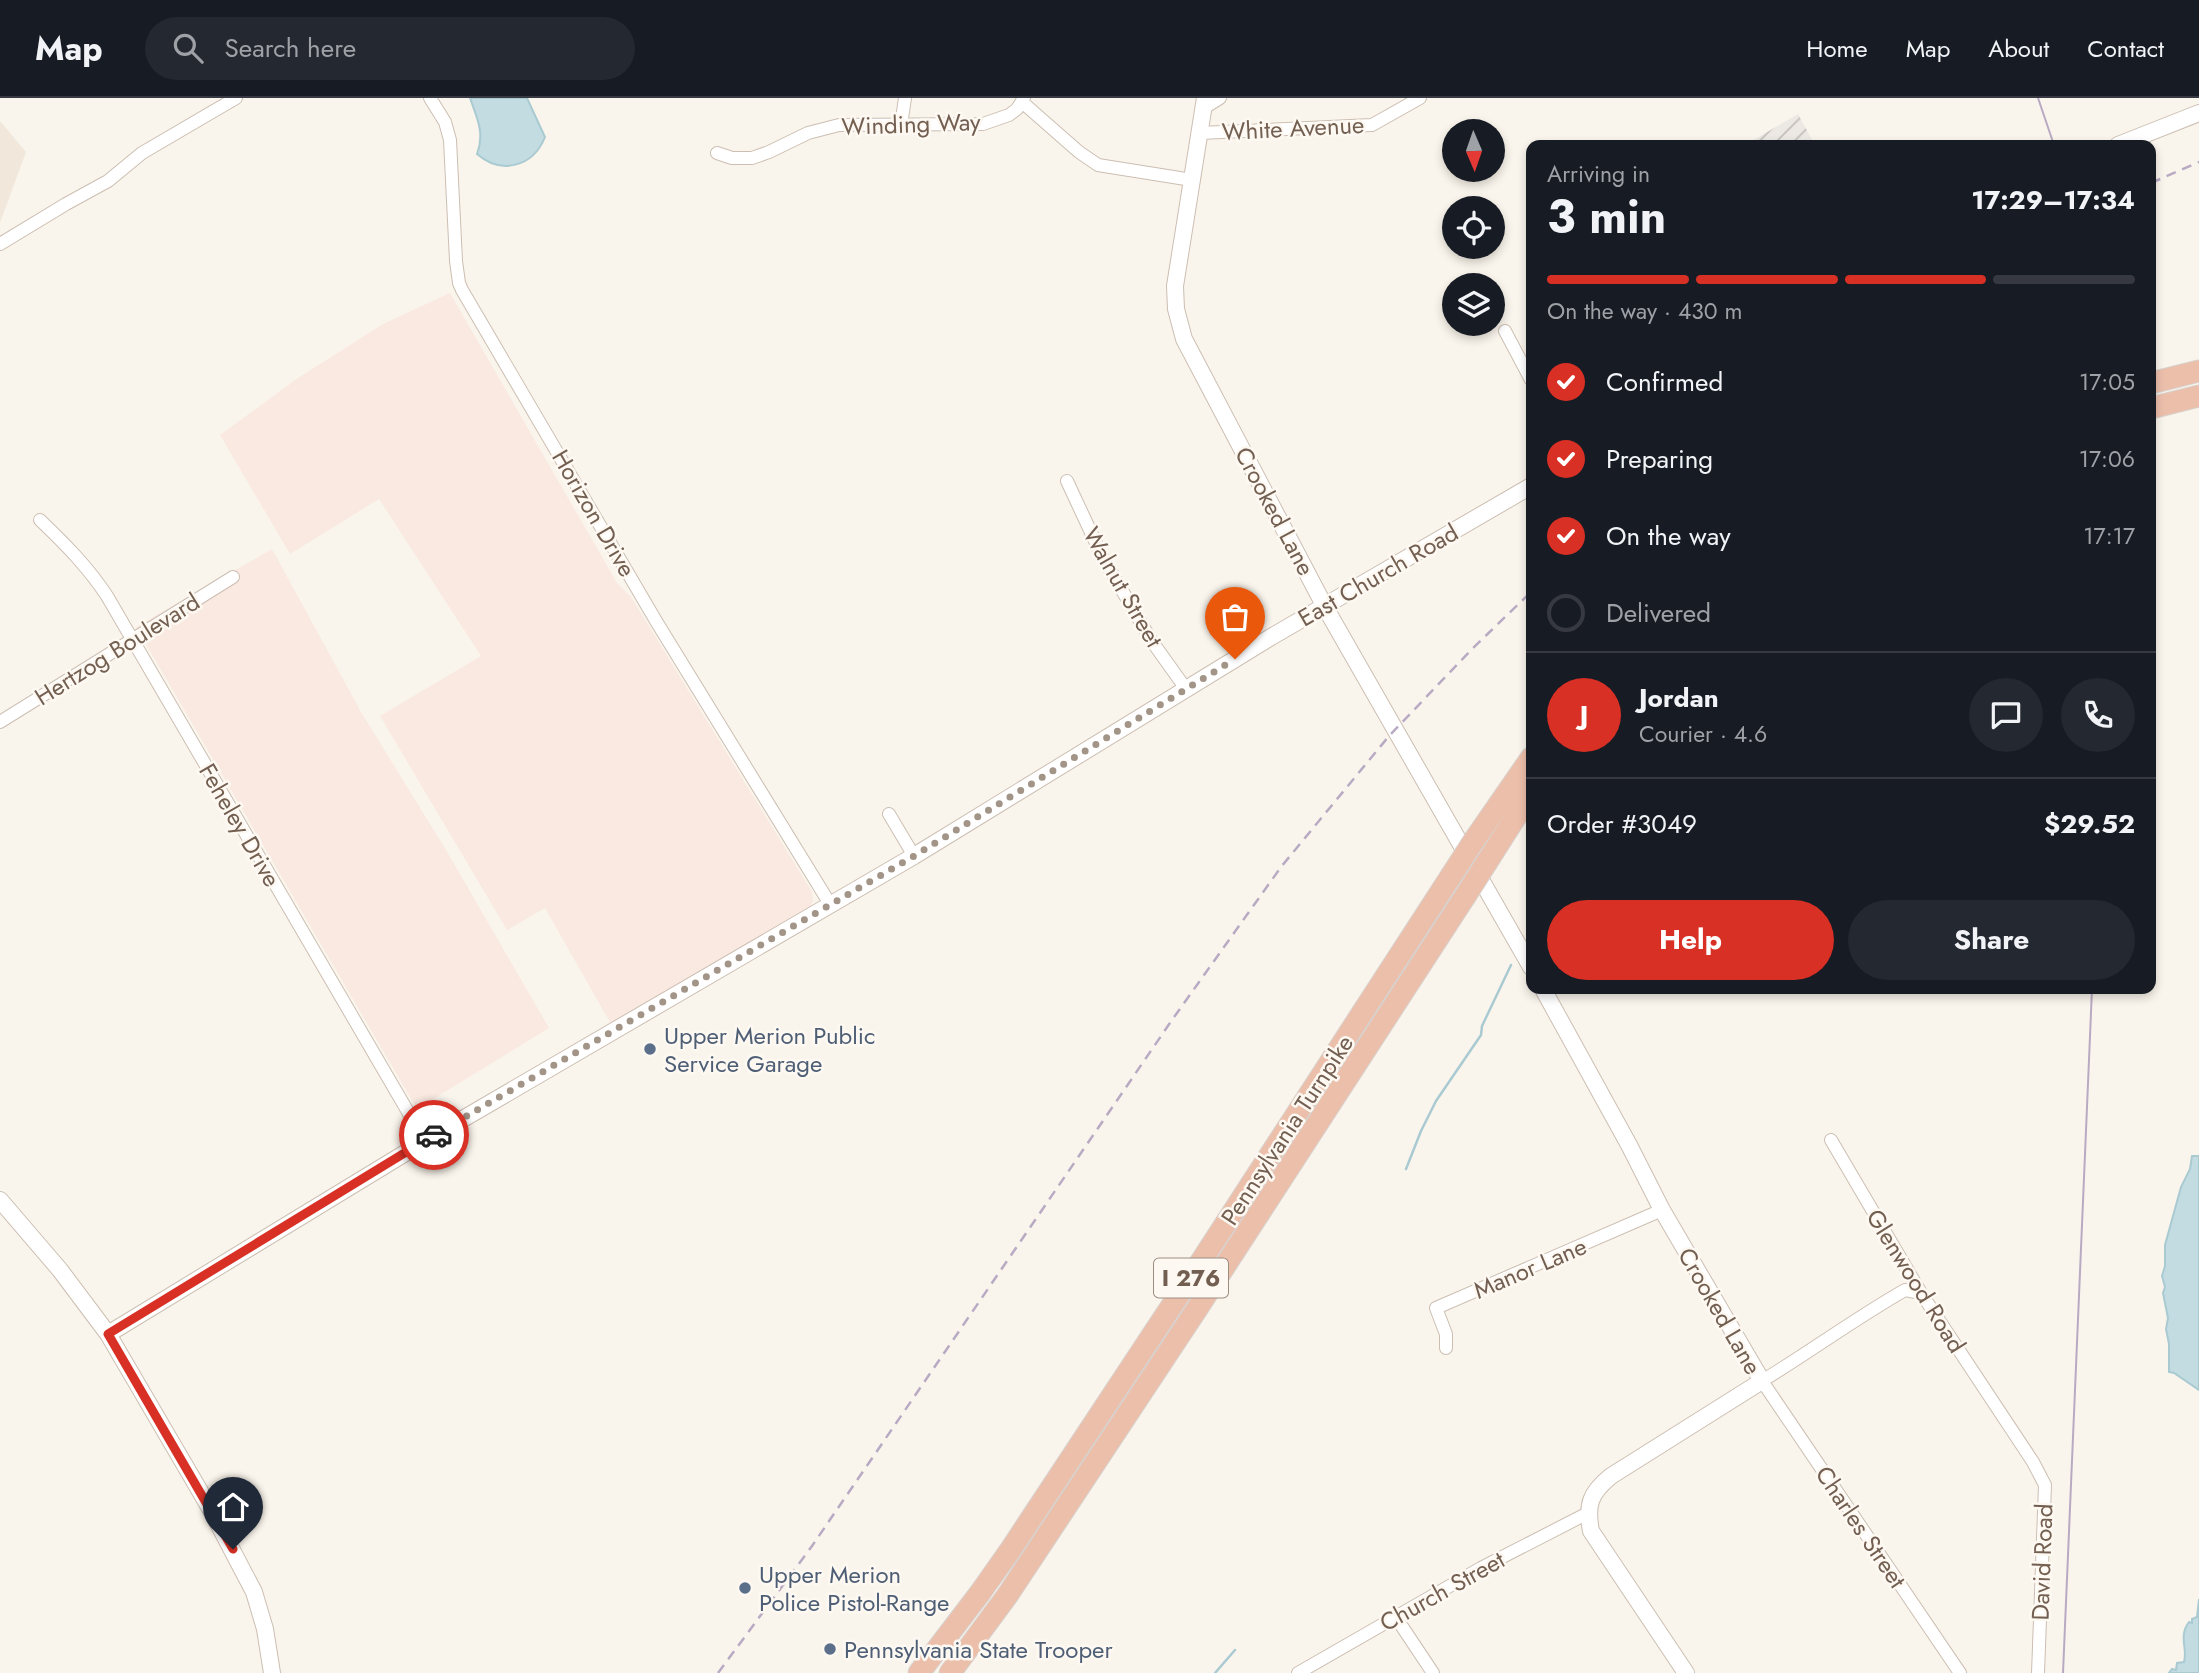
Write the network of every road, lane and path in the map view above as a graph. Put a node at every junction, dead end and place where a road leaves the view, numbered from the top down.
1 (236, 98) edge
2 (430, 98) edge
3 (905, 98) edge
4 (1220, 98) edge
5 (1420, 98) edge
6 (1023, 100) edge
7 (1204, 103) edge
8 (2199, 113) edge
9 (901, 125) junction
10 (1200, 133) junction
11 (2131, 140) edge
12 (717, 153) dead end
13 (1192, 180) junction
14 (0, 244) edge
15 (1505, 331) dead end
16 (1526, 371) edge
17 (2199, 371) edge
18 (2156, 382) edge
19 (2189, 399) edge
20 (2156, 407) edge
21 (1067, 481) dead end
22 (1526, 489) edge
23 (40, 520) dead end
24 (233, 577) dead end
25 (1325, 607) junction
26 (133, 640) junction
27 (1186, 689) junction
28 (0, 722) edge
29 (1526, 765) edge
30 (1526, 801) edge
31 (889, 814) dead end
32 (914, 856) junction
33 (830, 904) junction
34 (1526, 958) edge
35 (1546, 994) edge
36 (1831, 1140) dead end
37 (425, 1141) junction
38 (0, 1200) edge
39 (1662, 1210) junction
40 (1921, 1293) junction
41 (108, 1334) junction
42 (1446, 1348) dead end
43 (1762, 1381) junction
44 (2005, 1421) joint
45 (1588, 1513) junction
46 (1395, 1616) junction
47 (272, 1673) edge
48 (919, 1673) edge
49 (950, 1673) edge
50 (1298, 1673) edge
51 (1433, 1673) edge
52 (1686, 1673) edge
53 (1960, 1673) edge
54 (2038, 1673) edge

1 - 14 street
2 - 33 street, Horizon Drive
3 - 9 street
4 - 7 street
5 - 10 street, White Avenue
6 - 9 street, Winding Way
6 - 13 street
7 - 10 street, Crooked Lane
8 - 11 street
9 - 12 street, Winding Way
10 - 13 street, Crooked Lane
13 - 25 street, Crooked Lane
15 - 16 street
17 - 18 highway
19 - 20 highway
21 - 27 street, Walnut Street
22 - 25 street, East Church Road
23 - 26 street, Feheley Drive
24 - 26 street, Hertzog Boulevard
25 - 27 street, East Church Road
25 - 34 street, Crooked Lane
26 - 28 street, Hertzog Boulevard
26 - 37 street, Feheley Drive
27 - 32 street, East Church Road
29 - 48 highway, Pennsylvania Turnpike / I 276, bridge
30 - 49 highway, Pennsylvania Turnpike / I 276, bridge
31 - 32 street
32 - 33 street, East Church Road
33 - 37 street, East Church Road
35 - 39 street, Crooked Lane
36 - 40 street, Glenwood Road
37 - 41 street, East Church Road
38 - 41 street
39 - 42 street, Manor Lane
39 - 43 street, Crooked Lane
40 - 43 street
40 - 44 street, Glenwood Road
41 - 47 street
43 - 45 street, Crooked Lane
43 - 53 street, Charles Street
44 - 54 street, David Road
45 - 46 street, Church Street
45 - 52 street
46 - 50 street, Church Street
46 - 51 street

